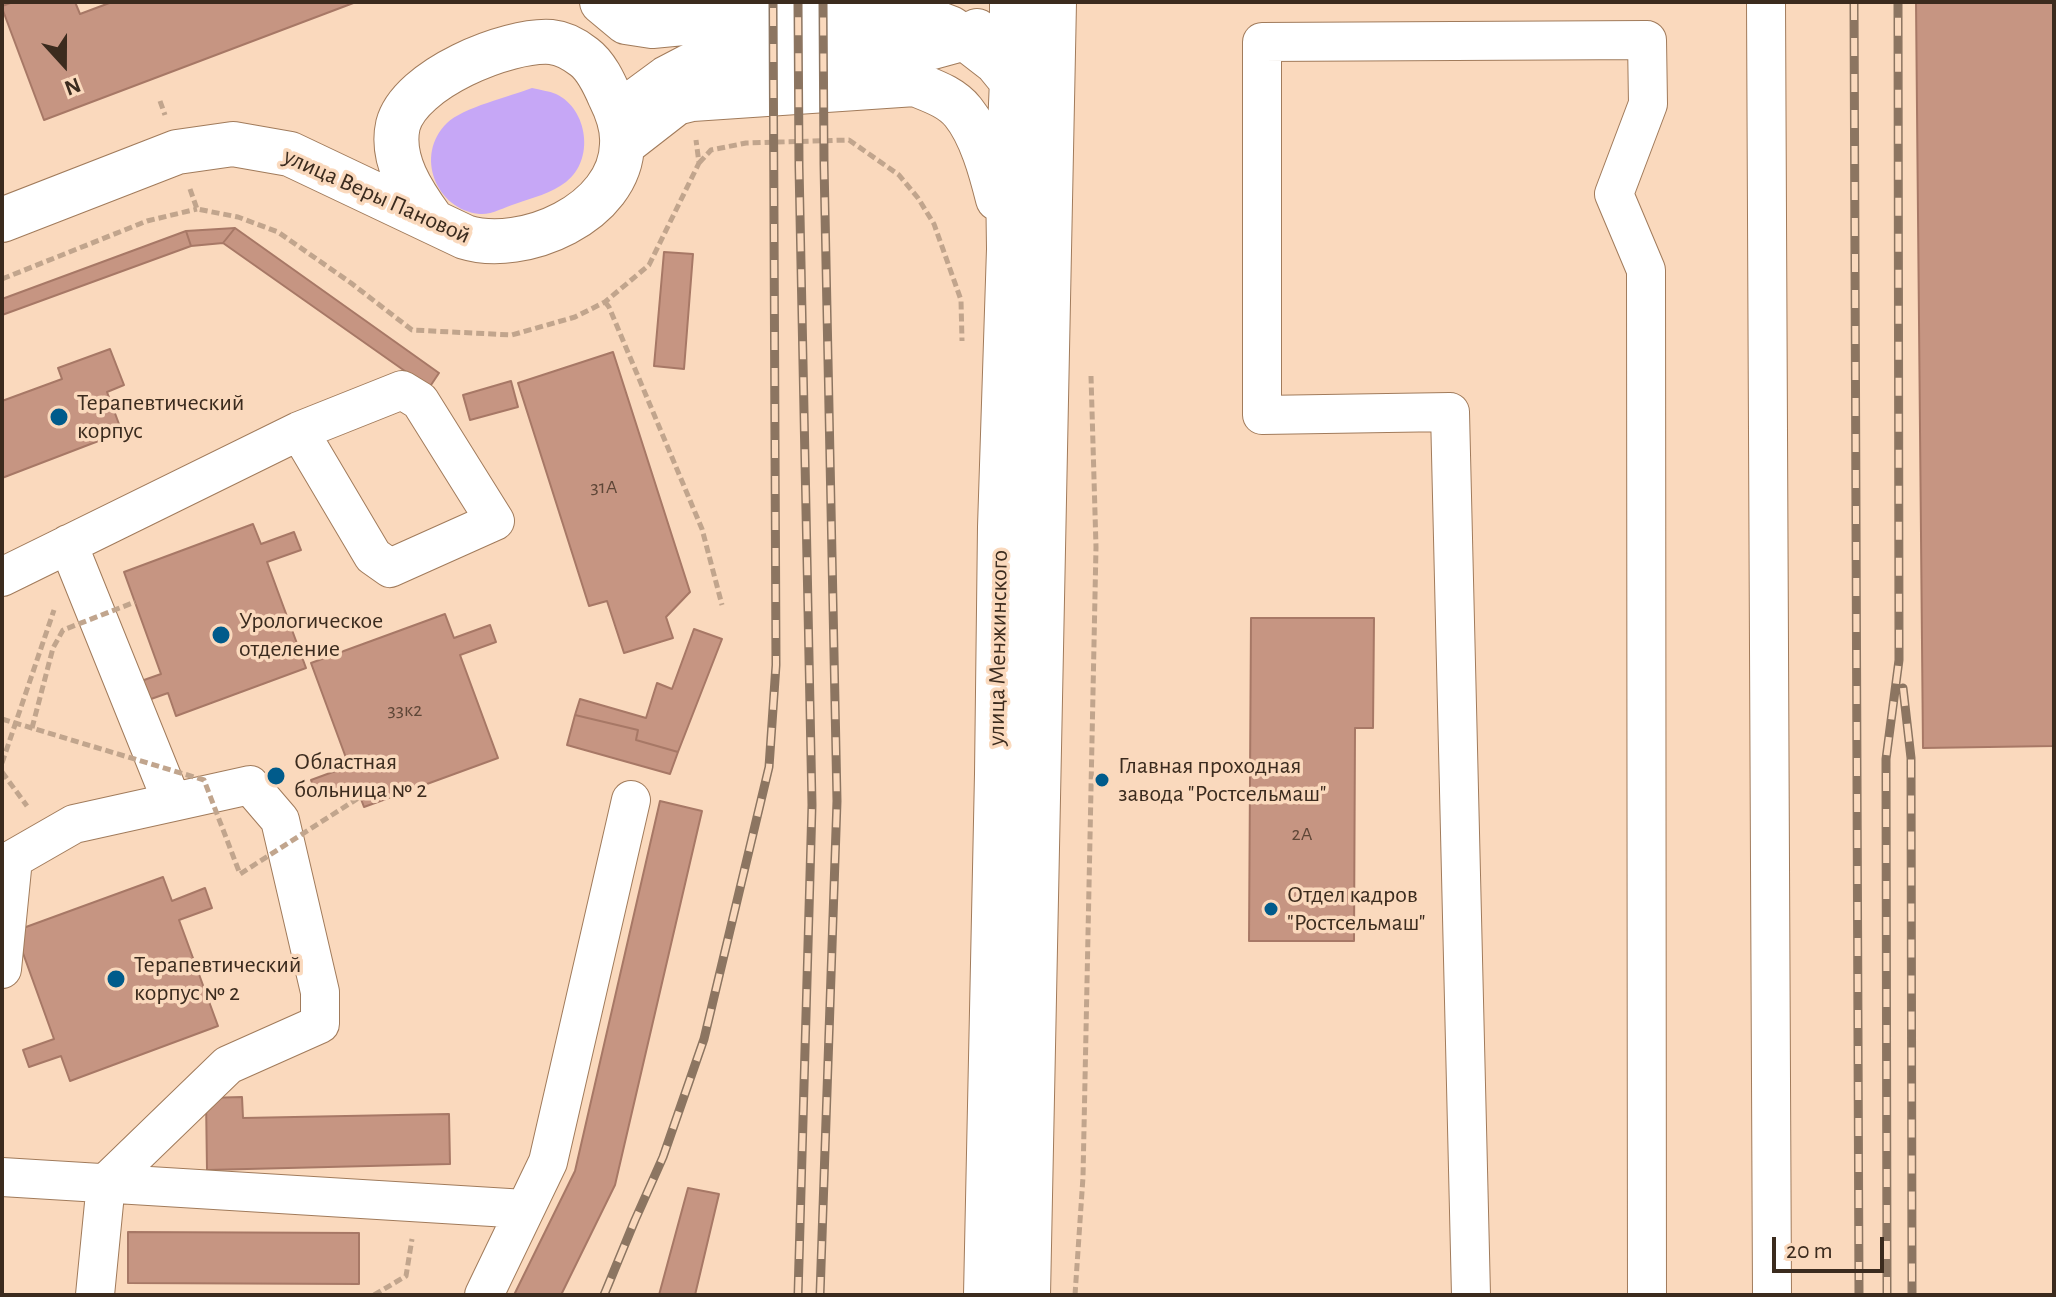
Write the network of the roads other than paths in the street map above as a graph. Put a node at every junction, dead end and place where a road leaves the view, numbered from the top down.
1 (599, 2) edge
2 (1054, 2) edge
3 (1766, 2) edge
4 (1013, 4) edge
5 (921, 23) edge
6 (652, 26) junction
7 (965, 38) junction
8 (587, 59) junction
9 (1012, 80) junction
10 (620, 129) junction
11 (1030, 174) junction
12 (2, 220) edge
13 (432, 220) junction
14 (1009, 249) junction
15 (299, 431) junction
16 (70, 550) junction
17 (2, 577) edge
18 (631, 800) dead end
19 (172, 802) junction
20 (2, 969) edge
21 (2, 1177) edge
22 (106, 1183) junction
23 (525, 1209) junction
24 (95, 1295) edge
25 (484, 1295) edge
26 (986, 1295) edge
27 (1028, 1295) edge
28 (1471, 1295) edge
29 (1647, 1295) edge
30 (1772, 1295) edge

1 - 6 main road
1 - 8 main road
2 - 11 main road, улица Менжинского
3 - 30 lane
4 - 7 main road
4 - 9 main road
5 - 6 main road
5 - 7 main road
5 - 10 main road
5 - 11 main road
6 - 8 main road
7 - 9 main road
8 - 10 main road
8 - 13 main road
9 - 11 main road
10 - 13 main road, улица Веры Пановой
10 - 14 main road
11 - 14 main road, улица Менжинского
11 - 27 main road, улица Менжинского
12 - 13 main road, улица Веры Пановой
14 - 26 main road, улица Менжинского
15 - 15 lane
15 - 16 lane
16 - 17 lane
16 - 19 lane
18 - 23 lane
19 - 20 lane
19 - 22 lane
21 - 22 lane
22 - 23 lane
22 - 24 lane
23 - 25 lane
28 - 29 lane

